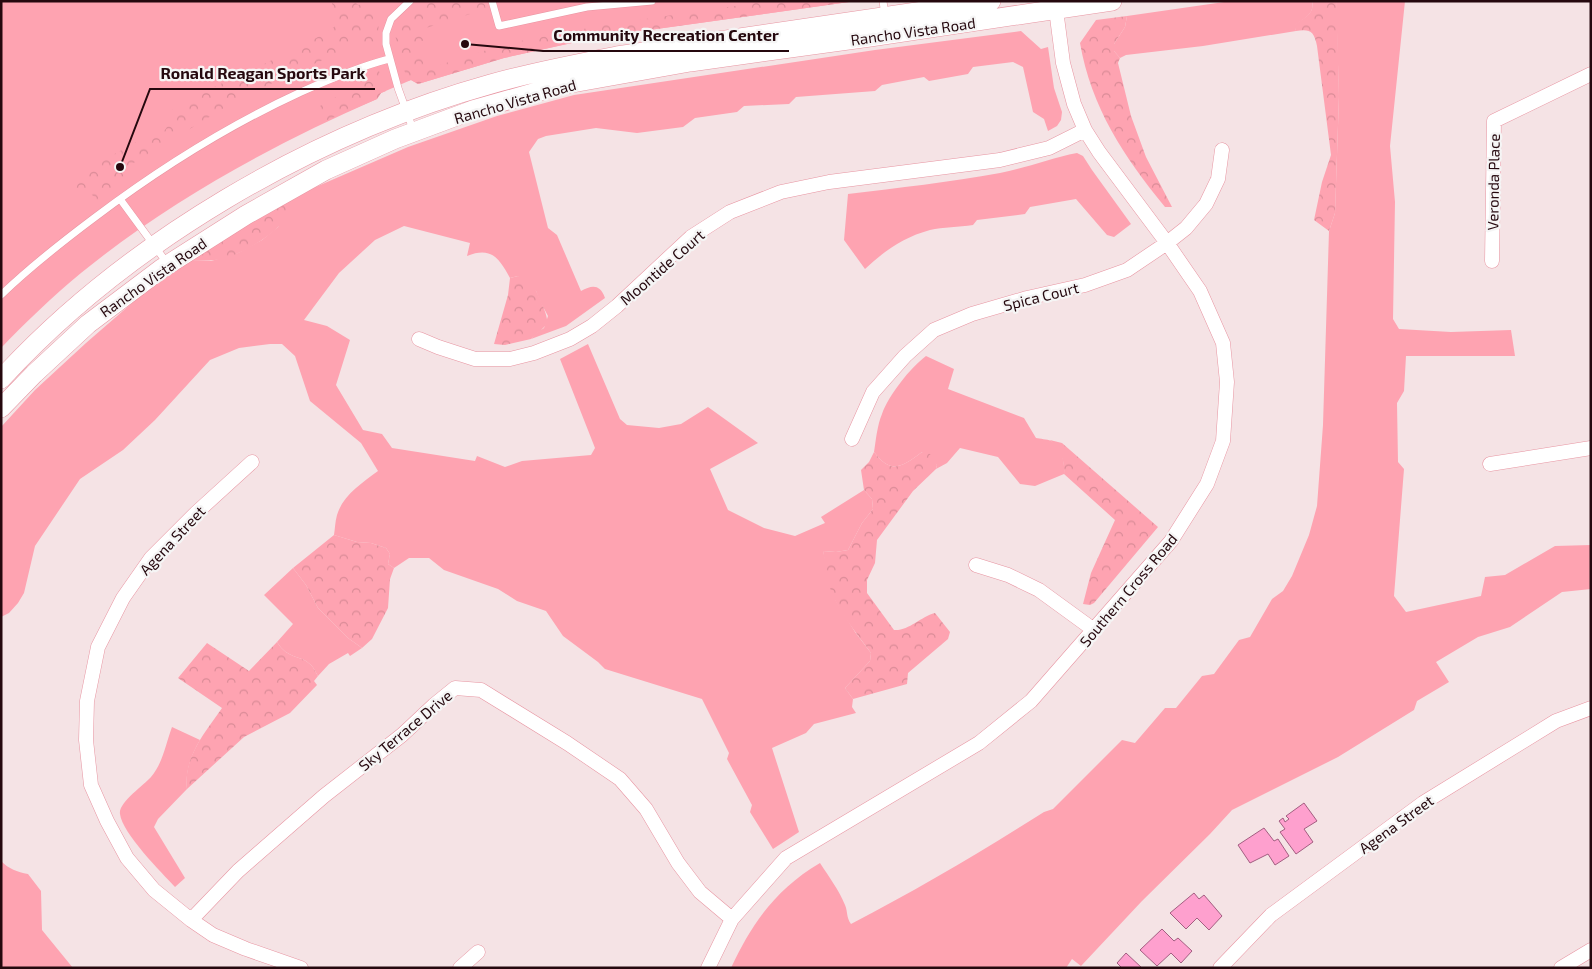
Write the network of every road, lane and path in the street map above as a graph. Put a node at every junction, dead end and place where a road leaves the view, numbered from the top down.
1 (410, 1) edge
2 (492, 1) edge
3 (652, 1) edge
4 (991, 1) edge
5 (1112, 1) edge
6 (1056, 6) edge
7 (884, 9) edge
8 (389, 59) junction
9 (1591, 74) edge
10 (406, 112) junction
11 (1085, 130) junction
12 (414, 132) junction
13 (1222, 150) dead end
14 (120, 199) junction
15 (1167, 243) junction
16 (155, 246) junction
17 (1492, 261) dead end
18 (168, 264) junction
19 (1, 295) edge
20 (419, 339) dead end
21 (1, 379) edge
22 (1, 408) edge
23 (852, 439) dead end
24 (1591, 448) edge
25 (252, 462) dead end
26 (1490, 464) dead end
27 (976, 565) dead end
28 (1094, 630) junction
29 (1591, 708) edge
30 (732, 919) junction
31 (191, 920) junction
32 (1591, 950) edge
33 (478, 952) dead end
34 (301, 968) edge
35 (460, 968) edge
36 (708, 968) edge
37 (1220, 968) edge
38 (1561, 968) edge

1 - 8 lane
2 - 3 lane
4 - 7 main road, Rancho Vista Road
5 - 6 main road, Rancho Vista Road
6 - 11 street, Southern Cross Road
6 - 12 main road, Rancho Vista Road
7 - 10 main road, Rancho Vista Road
8 - 10 lane
8 - 14 lane
9 - 17 street, Veronda Place
10 - 12 lane
10 - 16 main road, Rancho Vista Road
11 - 15 street, Southern Cross Road
11 - 20 street, Moontide Court
12 - 18 main road, Rancho Vista Road
13 - 15 street, Spica Court
14 - 16 lane
14 - 19 lane
15 - 23 street, Spica Court
15 - 28 street, Southern Cross Road
16 - 18 lane
16 - 21 main road, Rancho Vista Road
18 - 22 main road, Rancho Vista Road
24 - 26 street
25 - 31 street, Agena Street
27 - 28 street
28 - 30 street, Southern Cross Road
29 - 37 street, Agena Street
30 - 31 street, Sky Terrace Drive
30 - 36 street, Southern Cross Road
31 - 34 street, Agena Street
32 - 38 street
33 - 35 street

